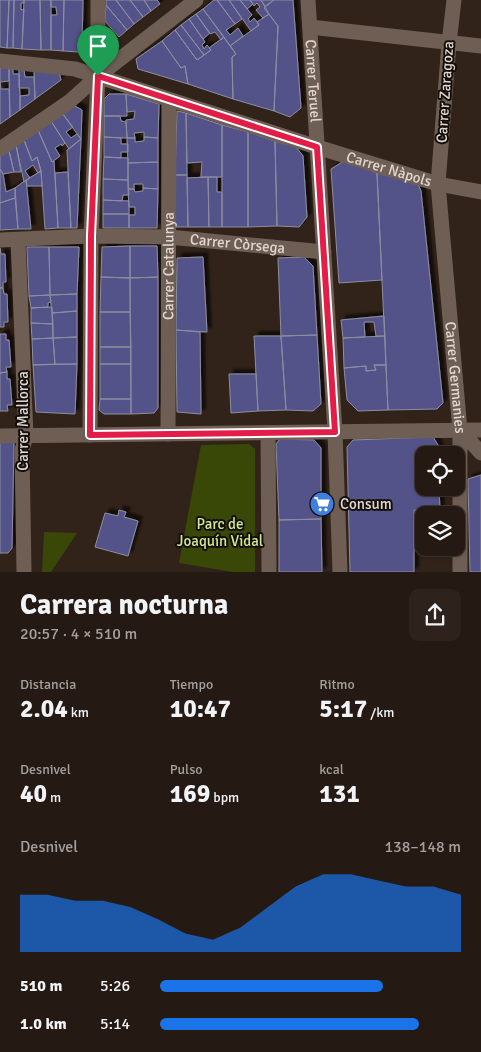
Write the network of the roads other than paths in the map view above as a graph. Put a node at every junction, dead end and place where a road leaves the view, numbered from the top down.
1 (98, 0) edge
2 (196, 0) edge
3 (308, 0) edge
4 (454, 0) edge
5 (310, 27) junction
6 (449, 43) junction
7 (481, 46) edge
8 (0, 61) edge
9 (98, 76) junction
10 (169, 100) junction
11 (317, 147) junction
12 (0, 149) edge
13 (438, 184) junction
14 (481, 192) edge
15 (91, 236) junction
16 (169, 237) junction
17 (0, 240) edge
18 (18, 240) junction
19 (324, 252) junction
20 (460, 430) junction
21 (481, 430) edge
22 (335, 432) junction
23 (268, 433) junction
24 (168, 434) junction
25 (90, 435) junction
26 (0, 436) edge
27 (26, 436) junction
28 (481, 453) edge
29 (24, 572) edge
30 (269, 572) edge
31 (340, 572) edge
32 (460, 572) edge

1 - 9 street
2 - 9 street
3 - 5 street, Carrer Teruel
4 - 6 street, Carrer Zaragoza
5 - 6 street
5 - 11 street, Carrer Teruel
6 - 7 street
6 - 13 street, Carrer Zaragoza
8 - 9 street, Carrer Nàpols
9 - 10 street, Carrer Nàpols
9 - 12 street
9 - 15 street
10 - 11 street, Carrer Nàpols
10 - 16 street, Carrer Catalunya
11 - 13 street, Carrer Nàpols
11 - 19 street, Carrer Teruel
13 - 14 street, Carrer Nàpols
13 - 20 street, Carrer Germanies
15 - 16 street, Carrer Còrsega
15 - 18 street, Carrer Còrsega
15 - 25 street
16 - 19 street, Carrer Còrsega
16 - 24 street, Carrer Catalunya
17 - 18 street, Carrer Còrsega
18 - 27 street, Carrer Mallorca
19 - 22 street, Carrer Teruel
20 - 21 street
20 - 22 street
20 - 28 street
20 - 32 street, Carrer Germanies
22 - 23 street
22 - 31 street, Carrer Teruel
23 - 24 street
23 - 30 street
24 - 25 street
25 - 27 street
26 - 27 street
27 - 29 street, Carrer Mallorca

